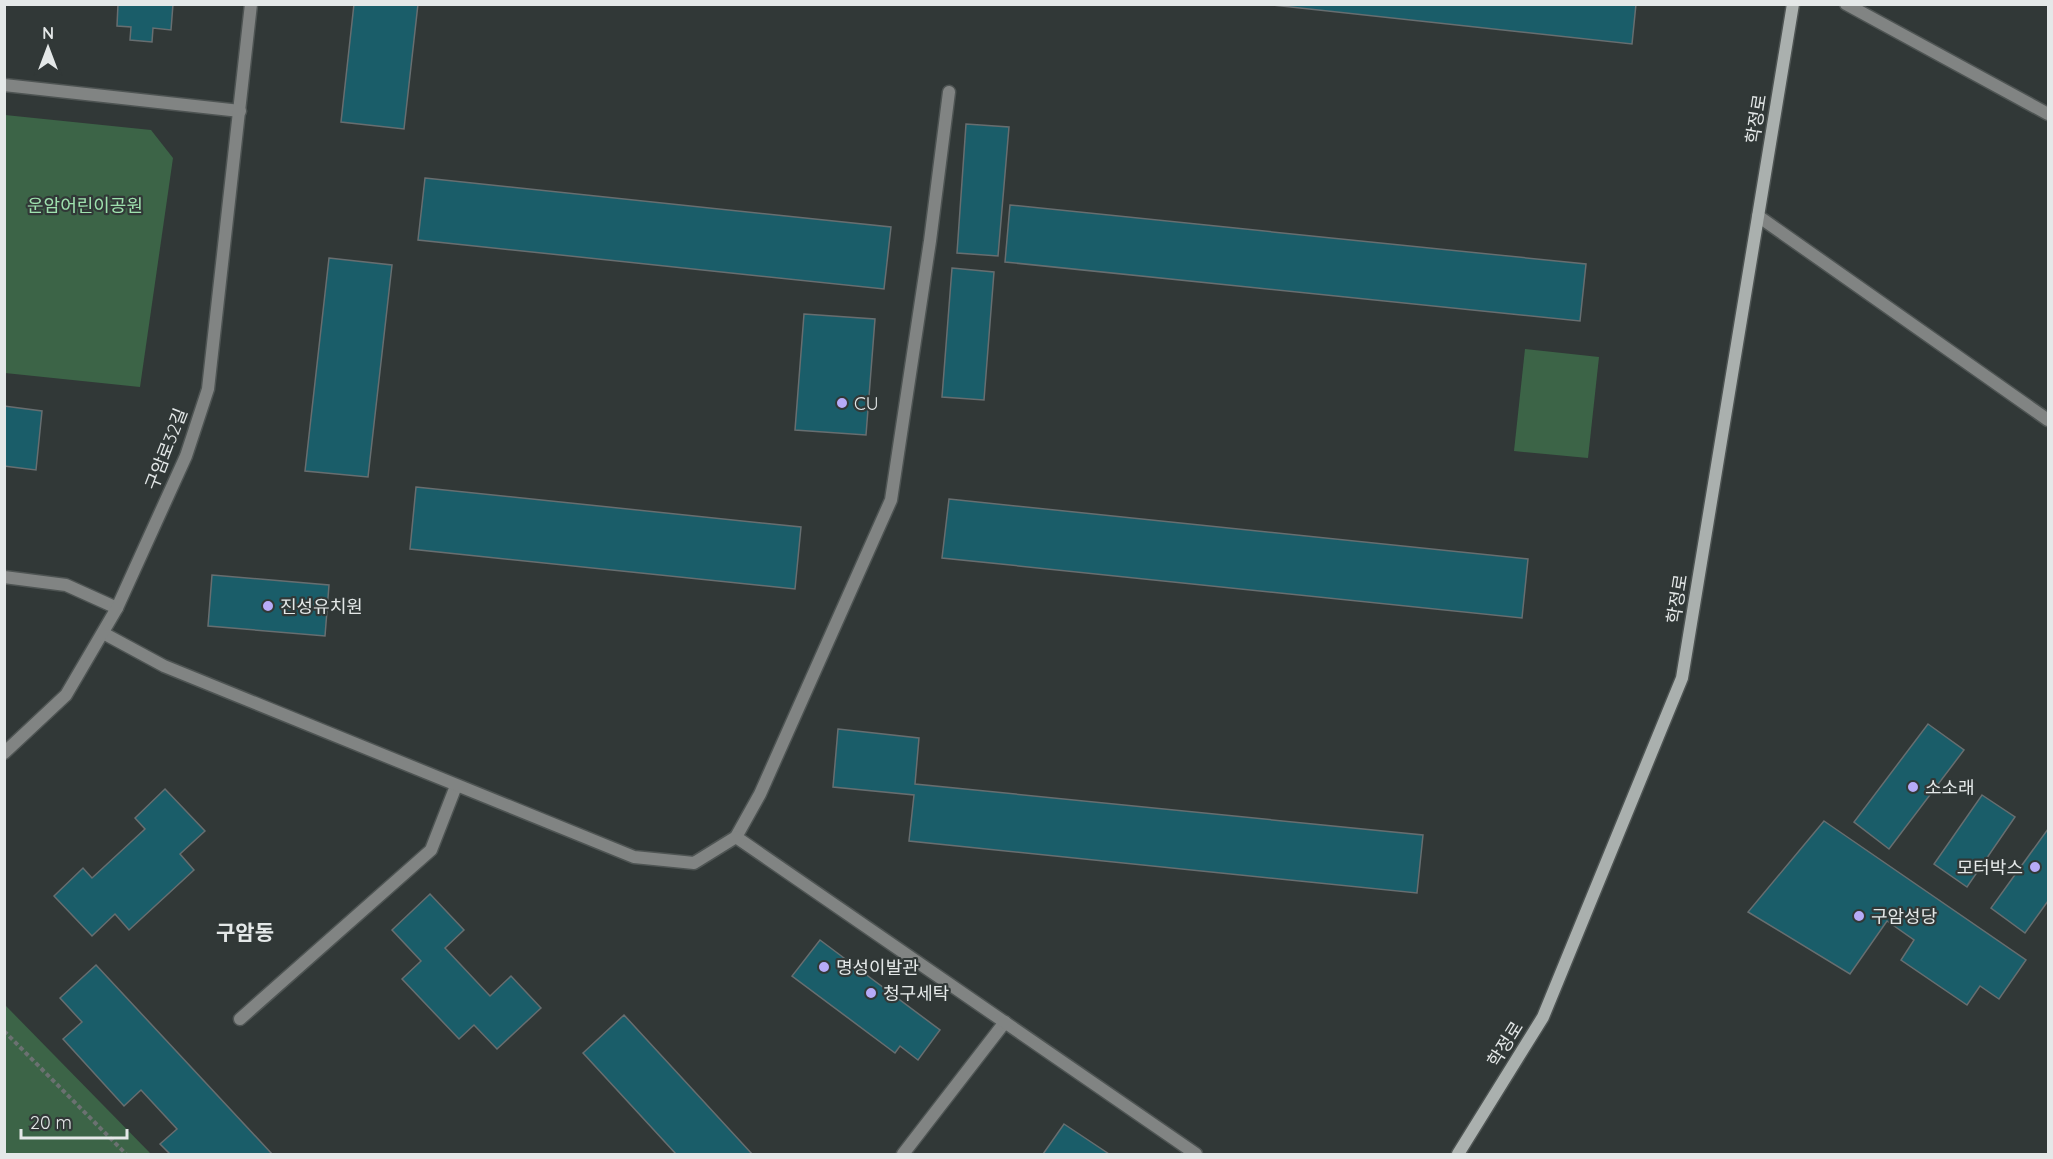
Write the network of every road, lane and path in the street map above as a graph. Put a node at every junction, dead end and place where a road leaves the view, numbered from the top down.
1 (251, 4) edge
2 (1793, 4) edge
3 (1846, 4) edge
4 (4, 85) edge
5 (949, 92) dead end
6 (240, 111) junction
7 (2049, 114) edge
8 (1758, 216) junction
9 (2049, 420) edge
10 (4, 577) edge
11 (117, 608) junction
12 (103, 633) junction
13 (4, 753) edge
14 (456, 786) junction
15 (736, 837) junction
16 (240, 1019) dead end
17 (1005, 1022) junction
18 (4, 1031) edge
19 (126, 1155) edge
20 (903, 1155) edge
21 (1196, 1155) edge
22 (1458, 1155) edge

1 - 6 street, 구암로32길
2 - 8 main road, 학정로
3 - 7 street
4 - 6 street
5 - 15 street
6 - 11 street, 구암로32길
8 - 9 street
8 - 22 main road, 학정로
10 - 11 street
11 - 12 street, 구암로32길
12 - 13 street, 구암로32길
12 - 14 street
14 - 15 street
14 - 16 street
15 - 17 street
17 - 20 street
17 - 21 street
18 - 19 path

